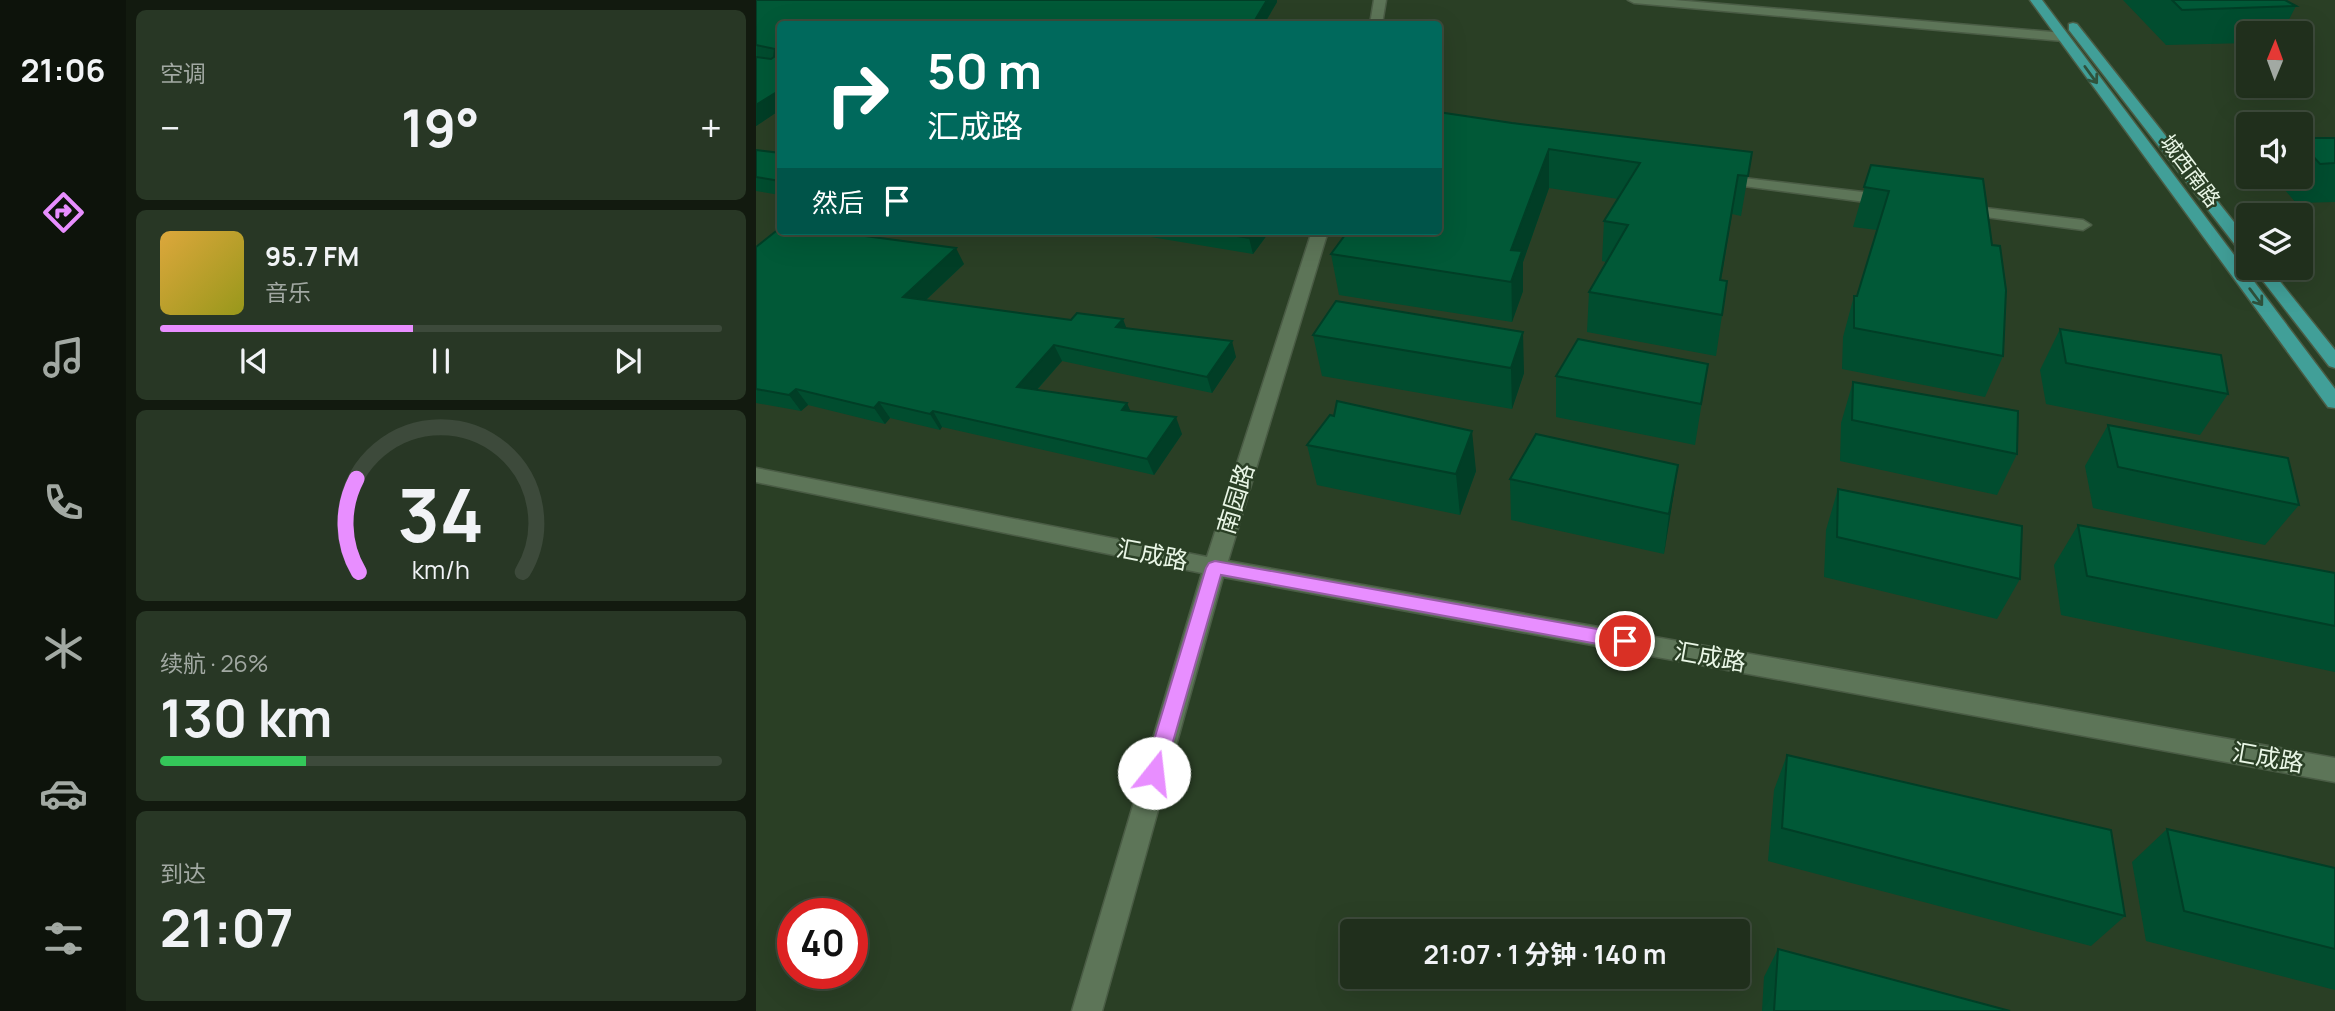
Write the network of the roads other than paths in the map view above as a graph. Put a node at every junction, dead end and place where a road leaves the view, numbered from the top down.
1 (1380, 0) edge
2 (1634, 0) edge
3 (2036, 0) edge
4 (2052, 0) edge
5 (1376, 21) edge
6 (2063, 37) junction
7 (1699, 177) edge
8 (1905, 202) edge
9 (1946, 208) edge
10 (2083, 225) dead end
11 (1319, 235) edge
12 (2236, 235) edge
13 (2270, 280) edge
14 (2335, 362) edge
15 (2335, 402) edge
16 (756, 475) edge
17 (1215, 568) junction
18 (2335, 770) edge
19 (1087, 1011) edge

1 - 5 street
2 - 6 street
3 - 6 main road, 城西南路
4 - 12 main road, 城西南路
6 -> 15 main road, 城西南路
7 - 8 street
9 - 10 street
11 - 17 street, 南园路
13 - 14 main road
16 - 17 street, 汇成路
17 - 18 street, 汇成路
17 - 19 street, 南园路

